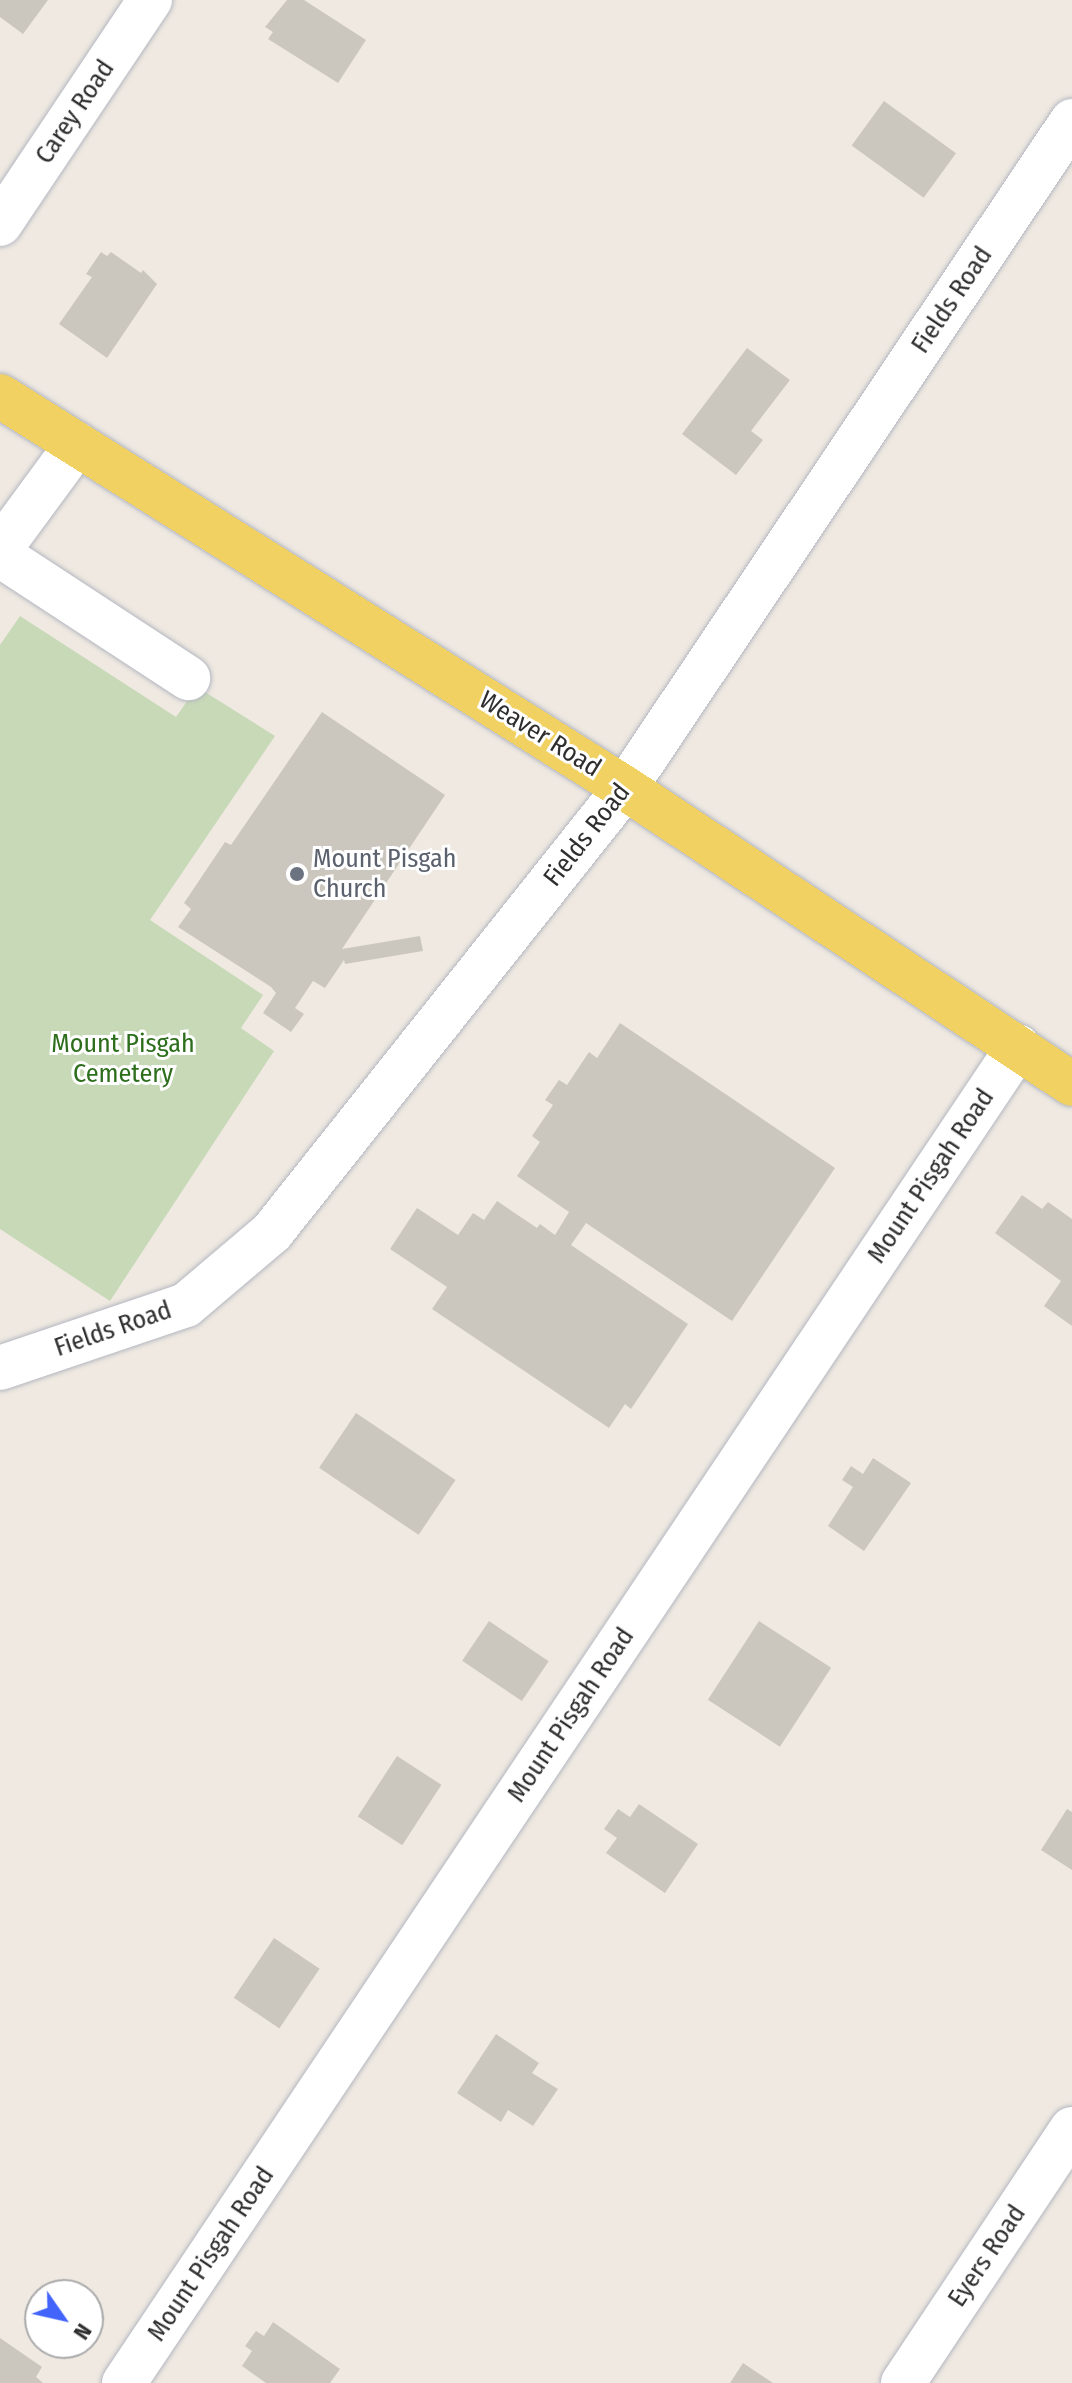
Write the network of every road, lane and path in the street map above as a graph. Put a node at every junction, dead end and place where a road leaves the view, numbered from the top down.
1 (150, 0) edge
2 (1072, 121) edge
3 (0, 224) edge
4 (0, 396) edge
5 (77, 444) junction
6 (0, 549) edge
7 (0, 555) edge
8 (188, 678) dead end
9 (625, 788) junction
10 (1018, 1047) junction
11 (1072, 1084) edge
12 (0, 1368) edge
13 (1072, 2129) edge
14 (124, 2383) edge
15 (903, 2383) edge

1 - 3 street, Carey Road
2 - 9 street, Fields Road
4 - 5 main road, Weaver Road
5 - 6 street
5 - 9 main road, Weaver Road
7 - 8 street
9 - 10 main road, Weaver Road
9 - 12 street, Fields Road
10 - 11 main road, Weaver Road
10 - 14 street, Mount Pisgah Road
13 - 15 street, Eyers Road

